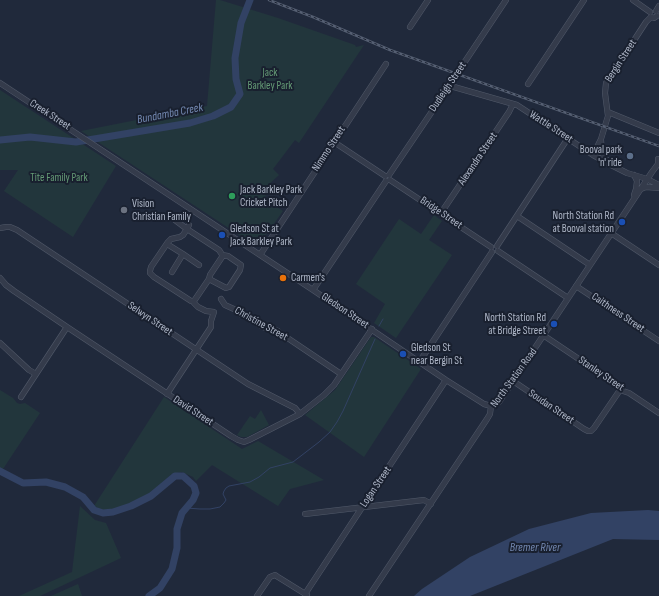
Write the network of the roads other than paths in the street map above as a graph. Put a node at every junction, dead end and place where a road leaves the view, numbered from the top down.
1 (428, 0) edge
2 (506, 0) edge
3 (584, 0) edge
4 (633, 0) edge
5 (655, 13) edge
6 (410, 27) dead end
7 (386, 64) dead end
8 (0, 83) edge
9 (528, 84) dead end
10 (450, 85) junction
11 (513, 104) junction
12 (608, 112) junction
13 (659, 133) edge
14 (568, 138) junction
15 (600, 139) junction
16 (334, 142) junction
17 (100, 148) joint
18 (593, 155) junction
19 (658, 159) edge
20 (609, 164) junction
21 (634, 175) junction
22 (388, 178) junction
23 (647, 179) junction
24 (659, 186) edge
25 (641, 189) junction
26 (633, 200) junction
27 (441, 214) junction
28 (517, 216) junction
29 (175, 220) dead end
30 (188, 227) junction
31 (0, 228) edge
32 (611, 233) junction
33 (167, 244) junction
34 (495, 249) junction
35 (183, 254) junction
36 (222, 255) junction
37 (260, 255) junction
38 (199, 265) dead end
39 (590, 265) junction
40 (659, 265) edge
41 (172, 272) dead end
42 (0, 278) edge
43 (209, 279) junction
44 (576, 286) junction
45 (313, 290) junction
46 (568, 298) junction
47 (221, 299) dead end
48 (194, 300) junction
49 (67, 327) junction
50 (372, 329) junction
51 (543, 335) junction
52 (659, 341) edge
53 (0, 343) edge
54 (196, 349) junction
55 (420, 361) junction
56 (36, 374) junction
57 (341, 374) junction
58 (446, 380) junction
59 (513, 381) junction
60 (620, 390) junction
61 (167, 394) junction
62 (21, 397) dead end
63 (491, 406) junction
64 (659, 413) edge
65 (300, 414) junction
66 (431, 504) junction
67 (362, 507) junction
68 (305, 514) dead end
69 (306, 595) edge
70 (257, 596) edge
71 (369, 596) edge

1 - 6 street
2 - 10 street, Dudleigh Street, bridge
3 - 9 street
4 - 5 street
5 - 12 street, Bergin Street
7 - 16 street, Nimmo Street
8 - 17 street, Creek Street
10 - 11 street, Wattle Street
10 - 22 street, Dudleigh Street
11 - 14 street, Wattle Street
11 - 27 street, Alexandra Street
12 - 13 street
12 - 15 street, Bergin Street
14 - 18 street, Wattle Street
14 - 28 street
15 - 18 street, Bergin Street
15 - 20 street
16 - 22 street, Bridge Street
16 - 37 street, Nimmo Street
17 - 37 street, Gledson Street
18 - 20 street, Wattle Street
19 - 23 street, North Station Road
20 - 21 street, Wattle Street
21 - 23 street, Wattle Street
21 - 26 street
22 - 27 street, Bridge Street
22 - 45 street, Dudleigh Street
23 - 24 street, Wattle Street
23 - 25 street, North Station Road
24 - 25 street
25 - 26 street, North Station Road
26 - 32 street, North Station Road
27 - 34 street, Bridge Street
28 - 34 street
28 - 39 street
29 - 30 street
30 - 33 street
30 - 36 street
31 - 54 street, Selwyn Street
32 - 39 street, North Station Road
32 - 40 street
33 - 35 street
33 - 48 street
34 - 46 street, Bridge Street
34 - 55 street
35 - 38 street
35 - 41 street
36 - 43 street
36 - 43 street
37 - 45 street, Gledson Street
39 - 44 street, North Station Road
42 - 49 street, David Street
43 - 48 street
44 - 46 street, North Station Road
44 - 52 street, Caithness Street
45 - 50 street, Gledson Street
46 - 51 street, North Station Road
47 - 57 street, Christine Street
48 - 54 street
49 - 56 street
49 - 61 street, David Street
50 - 55 street, Gledson Street
50 - 57 street, David Street
51 - 59 street, North Station Road
51 - 60 street, Stanley Street
53 - 56 street
54 - 61 street
54 - 65 street, Selwyn Street
55 - 58 street, Gledson Street
56 - 62 street
57 - 65 street, David Street
58 - 63 street, Gledson Street
58 - 67 street, Logan Street
59 - 60 street, Soudan Street
59 - 63 street, North Station Road
60 - 64 street, Stanley Street
61 - 65 street, David Street
63 - 66 street, North Station Road
66 - 67 street
66 - 71 street, North Station Road
67 - 68 street
67 - 69 street, Logan Street
69 - 70 street

